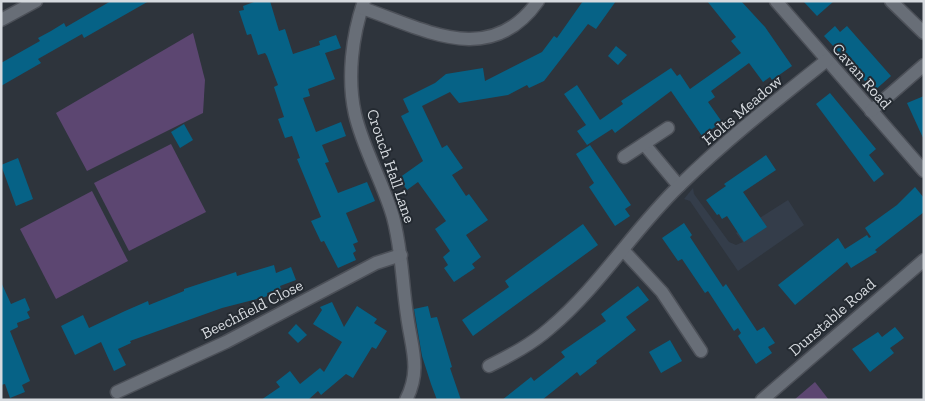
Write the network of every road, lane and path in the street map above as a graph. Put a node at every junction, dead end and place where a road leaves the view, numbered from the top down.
1 (538, 1) edge
2 (776, 1) edge
3 (892, 1) edge
4 (34, 2) edge
5 (363, 4) edge
6 (1, 20) edge
7 (924, 33) edge
8 (827, 60) junction
9 (924, 65) edge
10 (871, 111) junction
11 (668, 128) dead end
12 (644, 144) junction
13 (624, 157) dead end
14 (924, 171) edge
15 (679, 186) junction
16 (623, 250) junction
17 (401, 255) junction
18 (924, 260) edge
19 (702, 351) dead end
20 (490, 366) dead end
21 (117, 392) dead end
22 (406, 400) edge
23 (762, 400) edge

1 - 5 street
2 - 8 street, Cavan Road
3 - 7 street
4 - 6 street
5 - 17 street, Crouch Hall Lane
8 - 10 street, Cavan Road
8 - 15 street, Holts Meadow
9 - 10 street
10 - 14 street, Cavan Road
11 - 12 street
12 - 13 street
12 - 15 street
15 - 16 street, Holts Meadow
16 - 19 street
16 - 20 street, Holts Meadow
17 - 21 street, Beechfield Close
17 - 22 street, Crouch Hall Lane
18 - 23 street, Dunstable Road

